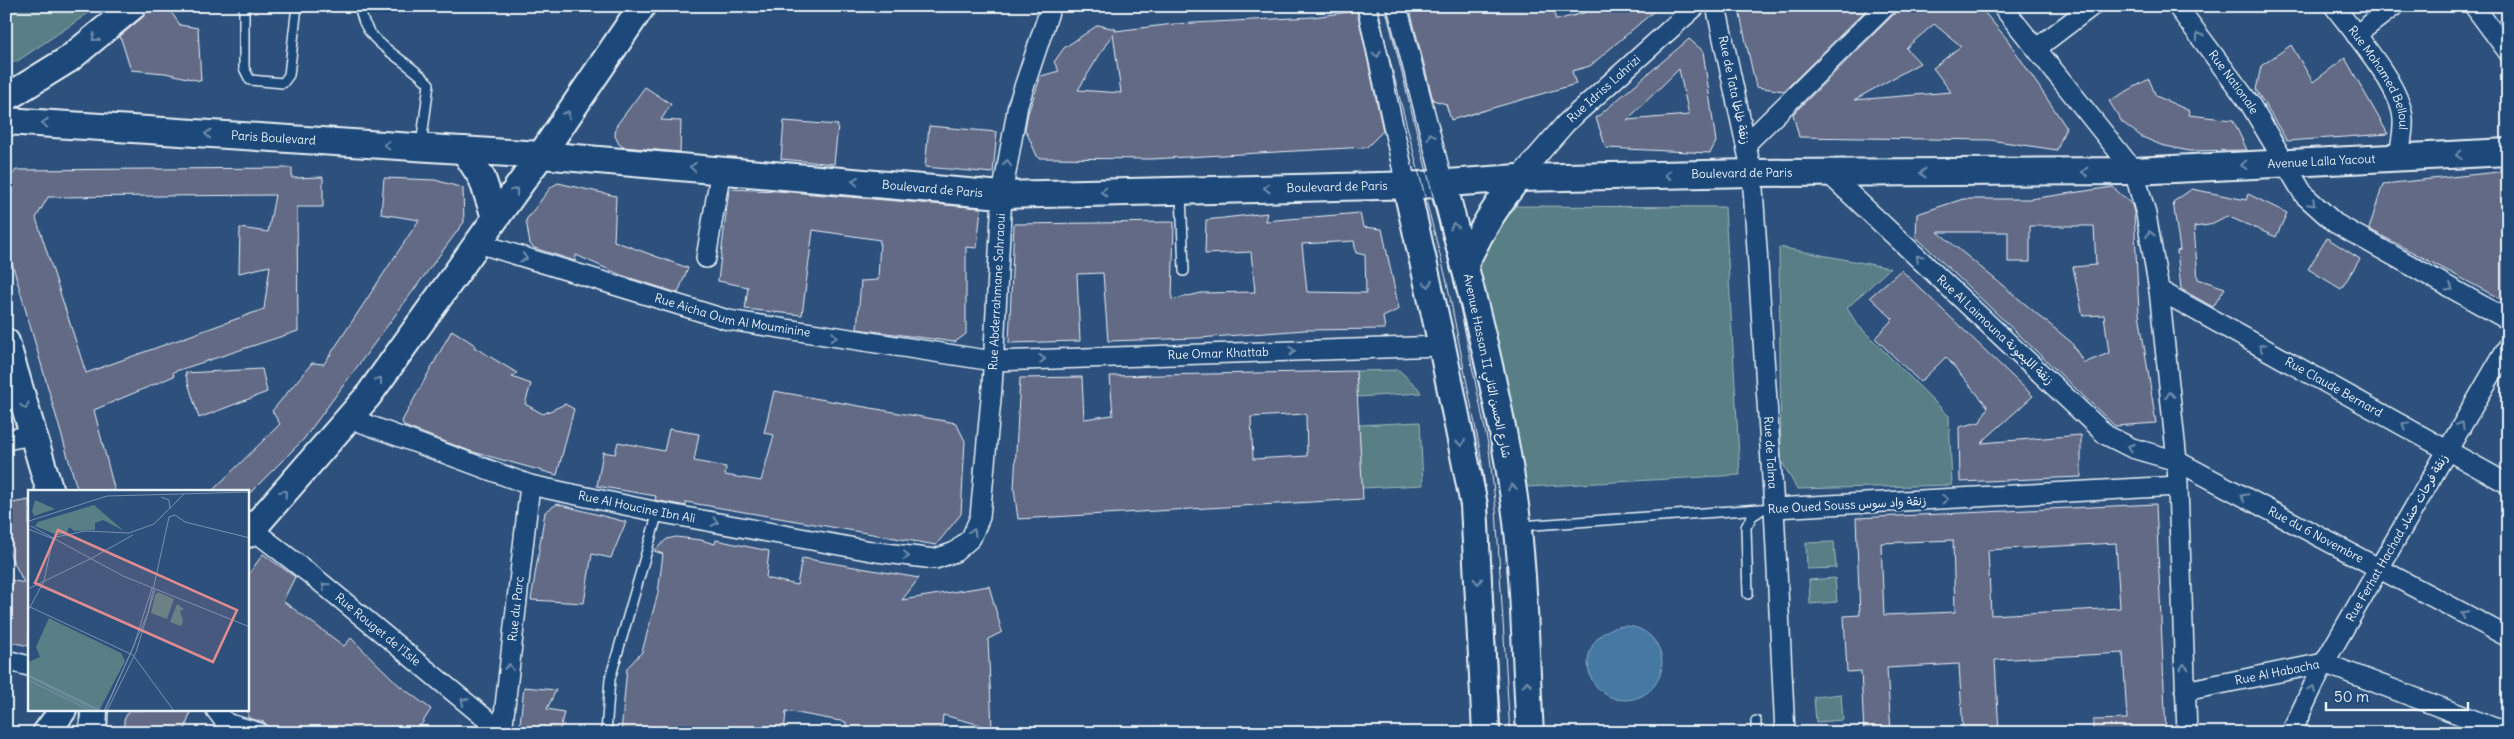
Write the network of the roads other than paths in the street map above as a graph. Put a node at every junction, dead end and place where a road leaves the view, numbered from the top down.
1 (133, 6) edge
2 (244, 6) edge
3 (297, 6) edge
4 (360, 6) edge
5 (642, 6) edge
6 (1052, 6) edge
7 (1367, 6) edge
8 (1397, 6) edge
9 (1696, 6) edge
10 (1716, 6) edge
11 (1886, 6) edge
12 (2002, 6) edge
13 (2092, 6) edge
14 (2177, 6) edge
15 (2334, 6) edge
16 (2394, 6) edge
17 (2474, 6) edge
18 (2356, 35) junction
19 (2037, 48) junction
20 (2508, 52) edge
21 (6, 98) edge
22 (6, 121) edge
23 (1746, 144) junction
24 (421, 146) junction
25 (464, 150) junction
26 (2508, 152) edge
27 (541, 155) junction
28 (2399, 158) junction
29 (2284, 163) junction
30 (721, 169) junction
31 (2134, 171) junction
32 (1752, 173) junction
33 (1828, 173) junction
34 (1518, 178) junction
35 (1443, 183) junction
36 (1406, 185) junction
37 (1181, 190) junction
38 (1002, 195) junction
39 (495, 217) junction
40 (478, 243) junction
41 (706, 258) dead end
42 (1464, 266) junction
43 (1184, 271) dead end
44 (2159, 290) junction
45 (2508, 320) edge
46 (6, 342) edge
47 (1442, 346) junction
48 (2508, 346) edge
49 (993, 361) junction
50 (349, 418) junction
51 (33, 435) junction
52 (6, 440) edge
53 (2447, 449) junction
54 (2177, 461) junction
55 (2508, 484) edge
56 (530, 485) junction
57 (2178, 486) junction
58 (49, 490) edge
59 (1767, 509) junction
60 (658, 512) junction
61 (1517, 526) junction
62 (250, 532) edge
63 (935, 559) joint
64 (2380, 570) junction
65 (1748, 594) dead end
66 (2508, 637) edge
67 (6, 660) edge
68 (2324, 664) junction
69 (28, 666) edge
70 (2185, 691) junction
71 (62, 712) edge
72 (94, 712) edge
73 (218, 712) edge
74 (1756, 720) dead end
75 (502, 732) edge
76 (46, 733) edge
77 (94, 733) edge
78 (260, 733) edge
79 (606, 733) edge
80 (1486, 733) edge
81 (1530, 733) edge
82 (1756, 733) edge
83 (1785, 733) edge
84 (2187, 733) edge
85 (2291, 733) edge
86 (2508, 733) edge

1 -> 21 main road
2 - 3 lane
4 - 24 lane
27 -> 5 main road
38 -> 6 street, Rue Abderrahmane Sahraoui
7 -> 36 street
35 -> 8 street, Avenue Hassan II شارع الحسن الثاني
9 - 34 street, Rue Idriss Lahrizi
10 - 23 street, Rue de Tata زنقة طاطا
11 - 23 street
12 - 19 street
13 - 19 street
29 -> 14 street, Rue Nationale
15 - 18 street, Rue Mohamed Belloul
16 - 18 street
17 - 20 street
18 - 28 street, Rue Mohamed Belloul
19 - 31 street
24 -> 22 main road, Paris Boulevard
23 - 32 street, Rue de Tata زنقة طاطا
24 - 25 main road, Paris Boulevard
25 - 27 main road, Paris Boulevard
25 - 39 main road
26 -> 28 main road, Avenue Lalla Yacout
30 -> 27 main road, Boulevard de Paris
39 -> 27 main road
28 - 29 main road, Avenue Lalla Yacout
29 -> 31 main road, Avenue Lalla Yacout
29 -> 45 street, Rue Nationale
38 -> 30 main road, Boulevard de Paris
30 - 41 street
31 -> 33 main road, Boulevard de Paris
44 -> 31 street
32 - 33 main road, Boulevard de Paris
32 -> 34 main road, Boulevard de Paris
32 - 59 street, Rue de Talma
54 -> 33 street, Rue Al Laimouna زنقة الليمونة
34 - 35 main road, Boulevard de Paris
34 - 42 main road
35 - 36 main road, Boulevard de Paris
42 -> 35 main road, Avenue Hassan II شارع الحسن الثاني
36 -> 37 main road, Boulevard de Paris
36 -> 47 main road
37 -> 38 main road, Boulevard de Paris
37 - 43 lane
38 - 49 street, Rue Abderrahmane Sahraoui
39 - 40 main road
40 -> 49 street, Rue Aicha Oum Al Mouminine
50 -> 40 main road
61 -> 42 main road, Avenue Hassan II شارع الحسن الثاني
53 -> 44 street, Rue Claude Bernard
54 -> 44 street
46 -> 51 main road
49 -> 47 street, Rue Omar Khattab
47 -> 80 main road
53 -> 48 street, Rue Ferhat Hachad زنقة فرحات حشاد
63 -> 49 street, Rue Abderrahmane Sahraoui
50 - 56 street, Rue Al Houcine Ibn Ali
62 -> 50 main road
51 - 52 street
51 - 58 main road
53 - 55 street, Rue Claude Bernard
53 - 64 street, Rue Ferhat Hachad زنقة فرحات حشاد
54 - 57 street
64 -> 54 street, Rue du 6 Novembre
56 - 60 street, Rue Al Houcine Ibn Ali
75 -> 56 street, Rue du Parc
59 -> 57 street, Rue Oued Souss زنقة واد سوس
70 -> 57 street
59 - 61 lane, Rue Oued Souss زنقة واد سوس
59 - 65 lane
59 - 83 street, Rue de Talma
60 -> 63 street, Rue Al Houcine Ibn Ali
60 - 79 lane
81 -> 61 main road, Avenue Hassan II شارع الحسن الثاني
75 -> 62 street, Rue Rouget de l'Isle
66 -> 64 street, Rue du 6 Novembre
64 - 68 street, Rue Ferhat Hachad زنقة فرحات حشاد
67 - 69 street
68 - 70 street, Rue Al Habacha
85 -> 68 street, Rue Ferhat Hachad زنقة فرحات حشاد
68 - 86 street, Rue Al Habacha
70 - 84 street
71 - 76 main road
72 - 77 main road
73 - 78 street
74 - 82 lane

